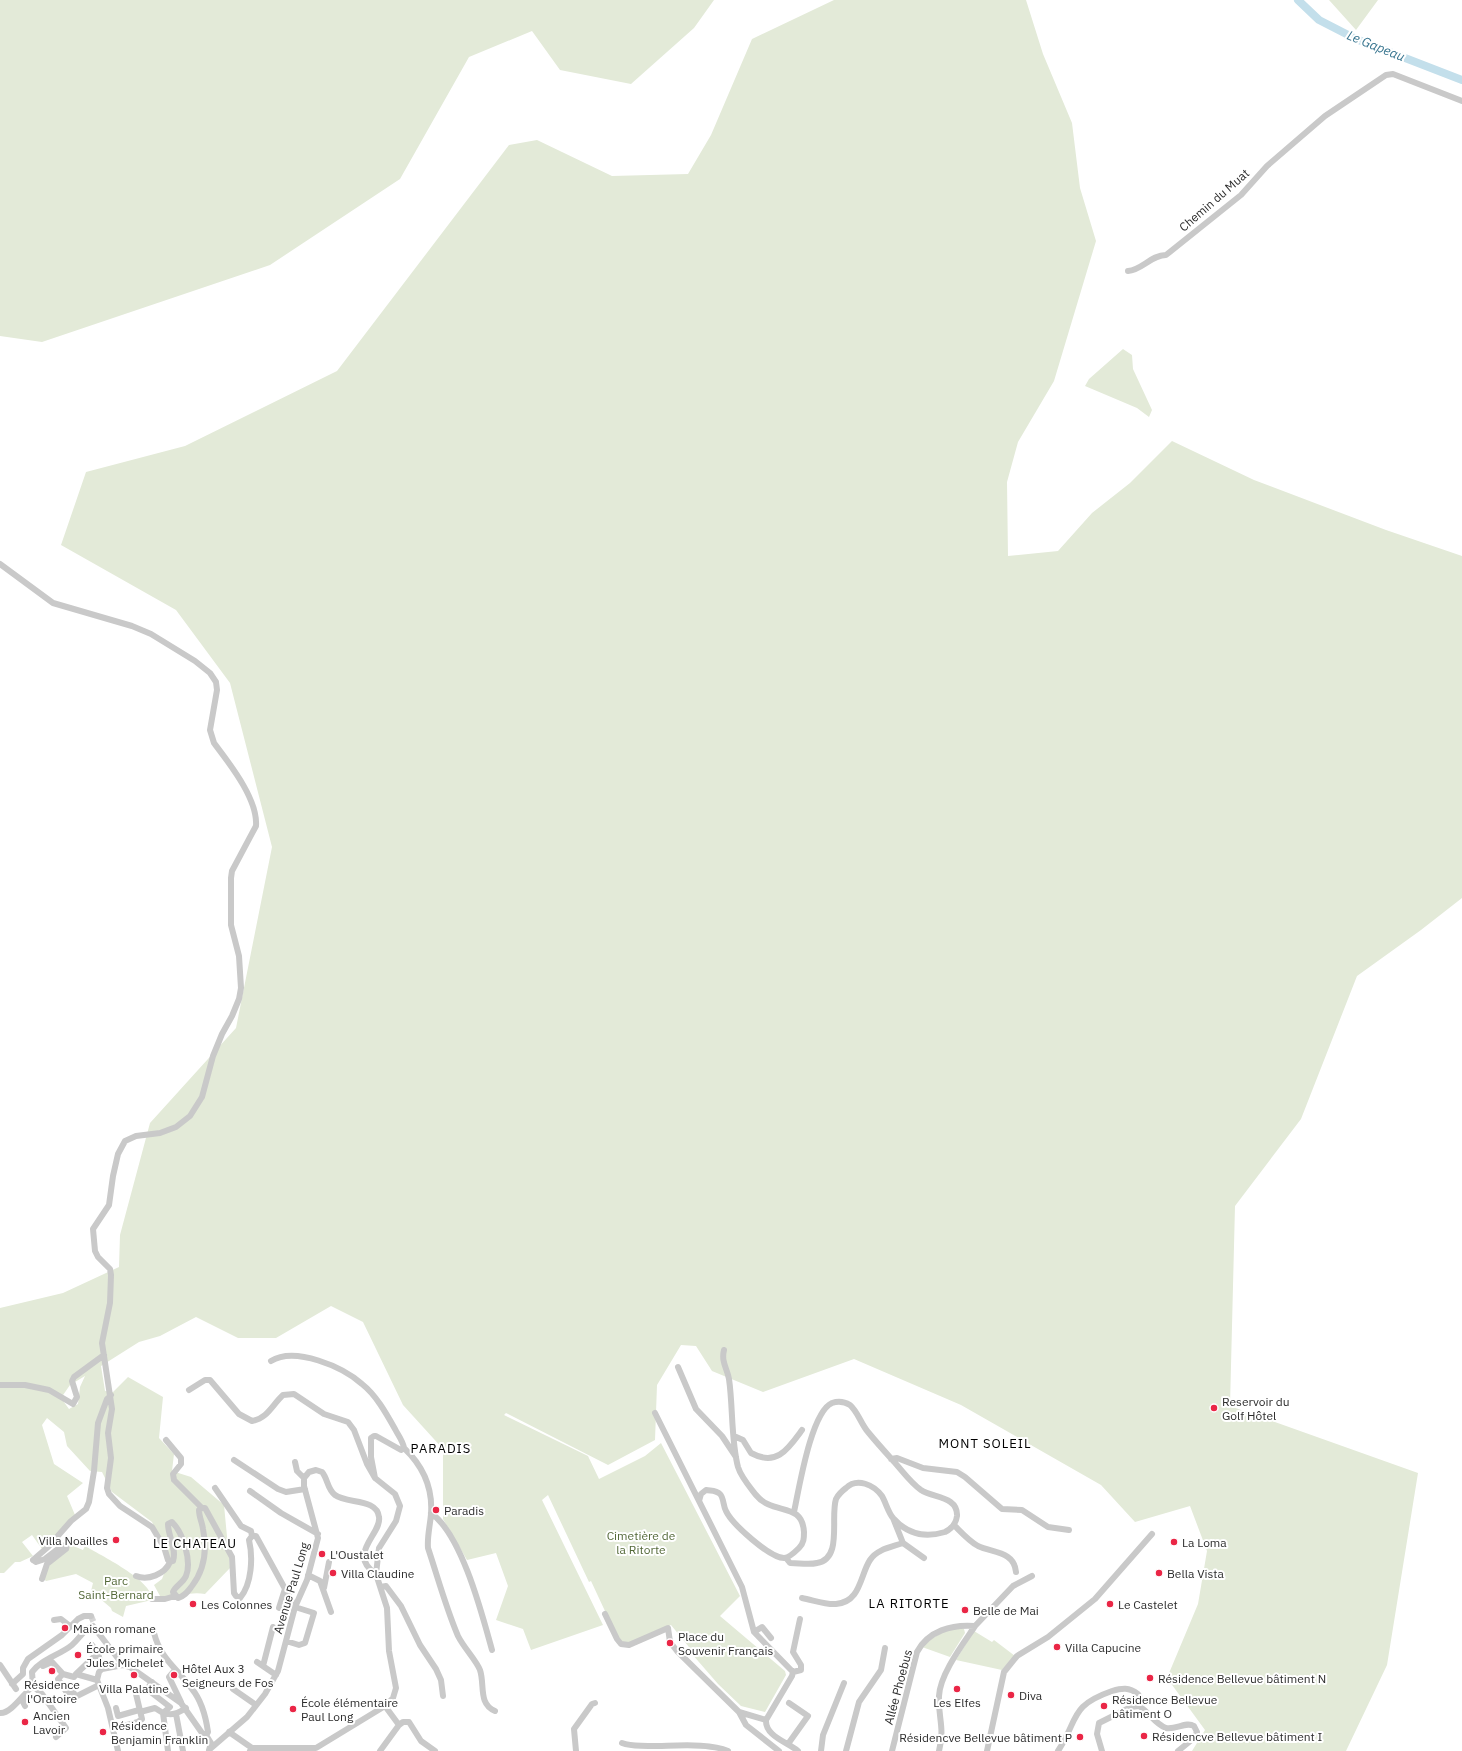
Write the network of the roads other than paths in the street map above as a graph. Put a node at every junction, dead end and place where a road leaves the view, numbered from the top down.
1 (1462, 101) edge
2 (1128, 271) dead end
3 (0, 564) edge
4 (724, 1350) dead end
5 (104, 1356) junction
6 (271, 1361) dead end
7 (678, 1367) dead end
8 (0, 1385) edge
9 (189, 1390) dead end
10 (111, 1395) junction
11 (655, 1413) dead end
12 (802, 1430) dead end
13 (734, 1436) junction
14 (166, 1440) dead end
15 (404, 1448) junction
16 (737, 1458) junction
17 (891, 1459) junction
18 (234, 1460) dead end
19 (295, 1462) dead end
20 (304, 1478) junction
21 (375, 1478) junction
22 (215, 1488) dead end
23 (305, 1489) junction
24 (250, 1491) dead end
25 (700, 1501) junction
26 (202, 1508) junction
27 (794, 1512) junction
28 (431, 1513) junction
29 (893, 1517) junction
30 (954, 1525) junction
31 (1069, 1530) dead end
32 (318, 1534) junction
33 (1152, 1534) dead end
34 (252, 1536) junction
35 (903, 1543) junction
36 (786, 1558) junction
37 (924, 1558) dead end
38 (329, 1562) dead end
39 (169, 1565) junction
40 (1016, 1572) dead end
41 (376, 1574) junction
42 (308, 1575) junction
43 (136, 1576) dead end
44 (1032, 1576) dead end
45 (42, 1578) dead end
46 (381, 1587) junction
47 (324, 1588) junction
48 (286, 1589) junction
49 (174, 1596) junction
50 (152, 1598) dead end
51 (802, 1598) dead end
52 (295, 1607) junction
53 (279, 1608) dead end
54 (332, 1612) dead end
55 (605, 1614) dead end
56 (91, 1616) dead end
57 (800, 1619) dead end
58 (54, 1620) dead end
59 (70, 1626) junction
60 (975, 1626) junction
61 (274, 1627) dead end
62 (754, 1632) junction
63 (154, 1633) dead end
64 (771, 1638) dead end
65 (286, 1641) junction
66 (92, 1645) dead end
67 (885, 1648) dead end
68 (492, 1650) dead end
69 (98, 1653) junction
70 (257, 1662) dead end
71 (0, 1664) edge
72 (123, 1665) junction
73 (263, 1666) junction
74 (102, 1669) junction
75 (175, 1670) junction
76 (793, 1672) junction
77 (63, 1674) junction
78 (76, 1674) junction
79 (276, 1675) junction
80 (32, 1677) junction
81 (152, 1682) junction
82 (98, 1683) junction
83 (844, 1683) dead end
84 (34, 1688) junction
85 (233, 1689) dead end
86 (72, 1690) dead end
87 (17, 1693) junction
88 (136, 1694) dead end
89 (443, 1696) dead end
90 (74, 1698) junction
91 (181, 1703) junction
92 (595, 1703) dead end
93 (790, 1703) dead end
94 (256, 1705) junction
95 (25, 1706) dead end
96 (385, 1706) junction
97 (1139, 1706) junction
98 (116, 1708) dead end
99 (186, 1708) junction
100 (140, 1711) junction
101 (495, 1711) dead end
102 (739, 1712) junction
103 (0, 1713) edge
104 (163, 1714) junction
105 (176, 1714) junction
106 (766, 1720) junction
107 (399, 1725) junction
108 (113, 1729) junction
109 (229, 1732) junction
110 (206, 1735) junction
111 (56, 1737) dead end
112 (622, 1743) dead end
113 (788, 1744) junction
114 (251, 1749) edge
115 (315, 1749) edge
116 (210, 1750) edge
117 (118, 1751) edge
118 (168, 1751) edge
119 (183, 1751) edge
120 (380, 1751) edge
121 (435, 1751) edge
122 (576, 1751) edge
123 (728, 1751) edge
124 (779, 1751) edge
125 (798, 1751) edge
126 (821, 1751) edge
127 (846, 1751) edge
128 (892, 1751) edge
129 (939, 1751) edge
130 (987, 1751) edge
131 (1058, 1751) edge
132 (1102, 1751) edge
133 (1178, 1751) edge

1 - 2 street, Chemin du Muat
3 - 5 street
4 - 13 street
5 - 8 street
5 - 10 street
6 - 15 street
7 - 16 street
9 - 21 street
10 - 39 street
10 - 45 street
11 - 25 street
12 - 13 street
13 - 16 street
14 - 26 street
15 - 21 street
15 - 28 street
16 - 27 street
17 - 27 street
17 - 30 street
17 - 31 street
18 - 23 street
19 - 20 street
20 - 23 street, Avenue Paul Long
20 - 41 street
21 - 41 street
22 - 34 street
23 - 32 street, Avenue Paul Long
24 - 32 street
25 - 36 street
25 - 62 street
26 - 34 street
26 - 49 street
27 - 36 street
28 - 68 street
28 - 101 street
29 - 30 street
29 - 35 street
29 - 36 street
30 - 40 street
32 - 42 street, Avenue Paul Long
33 - 130 street
34 - 48 street
35 - 37 street
35 - 51 street
38 - 47 street
39 - 43 street
39 - 49 street
41 - 46 street
42 - 47 street
42 - 52 street, Avenue Paul Long
44 - 60 street
46 - 89 street
46 - 96 street
47 - 54 street
48 - 52 street
48 - 53 street
49 - 50 street
52 - 65 street, Avenue Paul Long
52 - 65 street
55 - 102 street
56 - 59 street
57 - 76 street
58 - 59 street
59 - 87 street
60 - 128 street, Allée Phoebus
60 - 129 street
61 - 73 street
62 - 64 street
62 - 76 street
63 - 75 street
65 - 79 street, Avenue Paul Long
66 - 69 street
67 - 127 street
69 - 74 street
69 - 78 street
70 - 73 street
71 - 87 street
72 - 74 street
72 - 80 street
72 - 81 street
73 - 79 street
74 - 82 street
75 - 91 street
75 - 110 street
76 - 106 street
77 - 78 street
77 - 80 street
77 - 90 street
78 - 82 street
79 - 94 street, Avenue Paul Long
80 - 84 street
81 - 91 street
81 - 104 street
82 - 90 street
82 - 108 street
83 - 126 street
84 - 87 street
84 - 95 street
84 - 111 street
85 - 94 street
86 - 90 street
87 - 103 street
88 - 100 street
91 - 99 street
92 - 122 street
93 - 113 street
94 - 109 street, Avenue Paul Long
96 - 107 street
96 - 115 street
97 - 131 street
97 - 132 street
97 - 133 street
98 - 100 street
99 - 105 street
99 - 110 street
100 - 104 street
100 - 108 street
102 - 106 street
102 - 124 street
104 - 105 street
104 - 118 street
105 - 119 street
106 - 113 street
107 - 120 street
107 - 121 street
108 - 117 street
109 - 114 street
109 - 116 street, Avenue Paul Long
110 - 116 street
112 - 123 street
113 - 125 street
114 - 115 street

